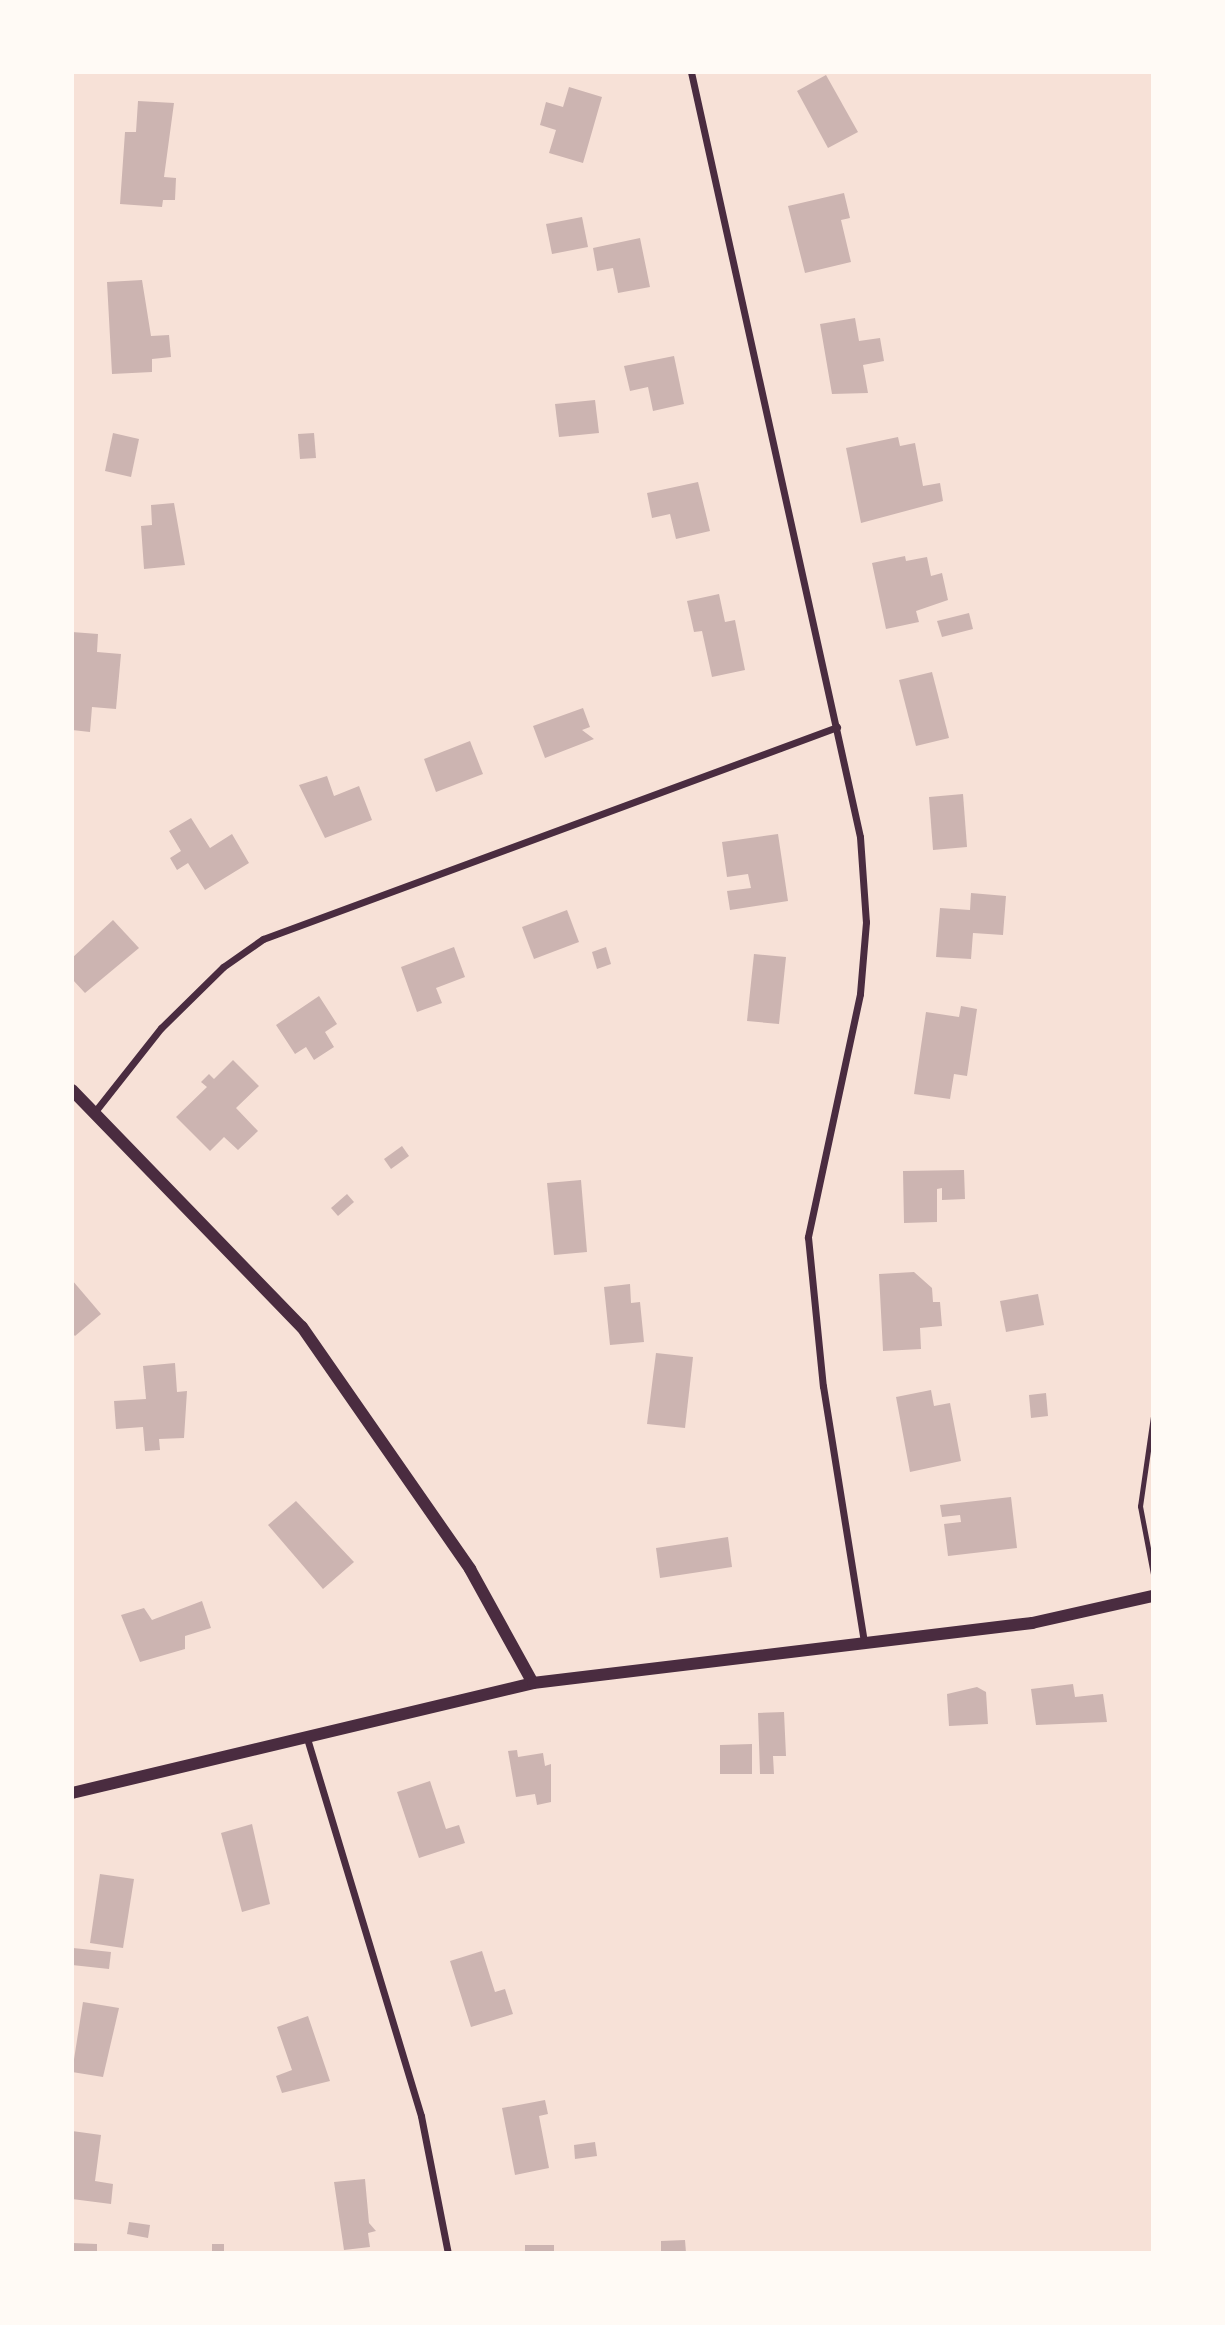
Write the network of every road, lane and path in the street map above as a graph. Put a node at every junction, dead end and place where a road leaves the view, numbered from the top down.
1 (691, 72) edge
2 (837, 727) junction
3 (72, 1090) edge
4 (93, 1114) junction
5 (1153, 1416) edge
6 (1153, 1531) edge
7 (1145, 1535) junction
8 (1153, 1574) edge
9 (1153, 1596) edge
10 (864, 1644) junction
11 (533, 1683) junction
12 (305, 1732) junction
13 (72, 1793) edge
14 (448, 2253) edge

1 - 2 street
2 - 4 street
2 - 10 street
3 - 4 street
4 - 11 street
5 - 7 lane
6 - 7 lane
7 - 8 lane
9 - 10 street
10 - 11 street
11 - 12 street
12 - 13 street
12 - 14 street

